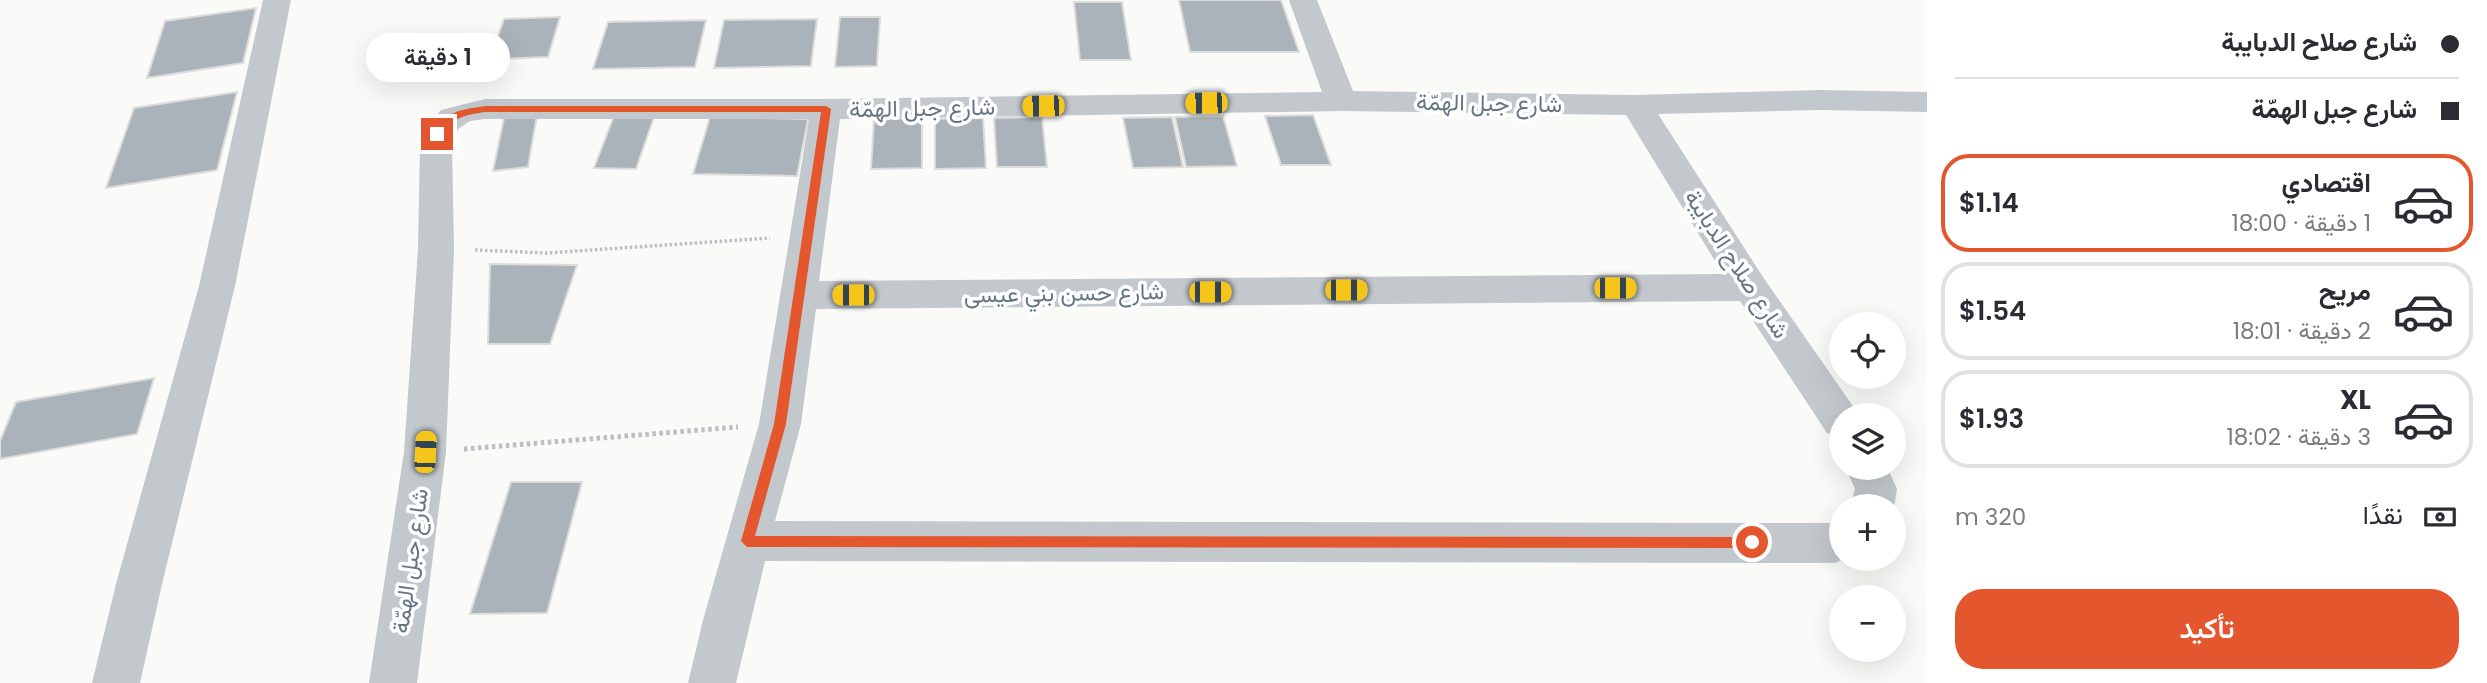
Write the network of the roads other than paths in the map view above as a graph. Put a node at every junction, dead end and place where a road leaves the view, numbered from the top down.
1 (277, 0) edge
2 (1303, 0) edge
3 (1341, 101) junction
4 (1927, 102) edge
5 (1636, 105) junction
6 (826, 109) junction
7 (1750, 287) junction
8 (798, 295) junction
9 (1829, 403) edge
10 (747, 541) junction
11 (1829, 542) edge
12 (116, 683) edge
13 (393, 683) edge
14 (712, 683) edge

1 - 12 street
2 - 3 street
3 - 5 street, شارع جبل الهمّة
3 - 6 street, شارع جبل الهمّة
4 - 5 street, شارع جبل الهمّة
5 - 7 street, شارع صلاح الدبايبة
6 - 8 street
6 - 13 street, شارع جبل الهمّة
7 - 8 street, شارع حسن بني عيسى
7 - 9 street, شارع صلاح الدبايبة
8 - 10 street
10 - 11 street
10 - 14 street

